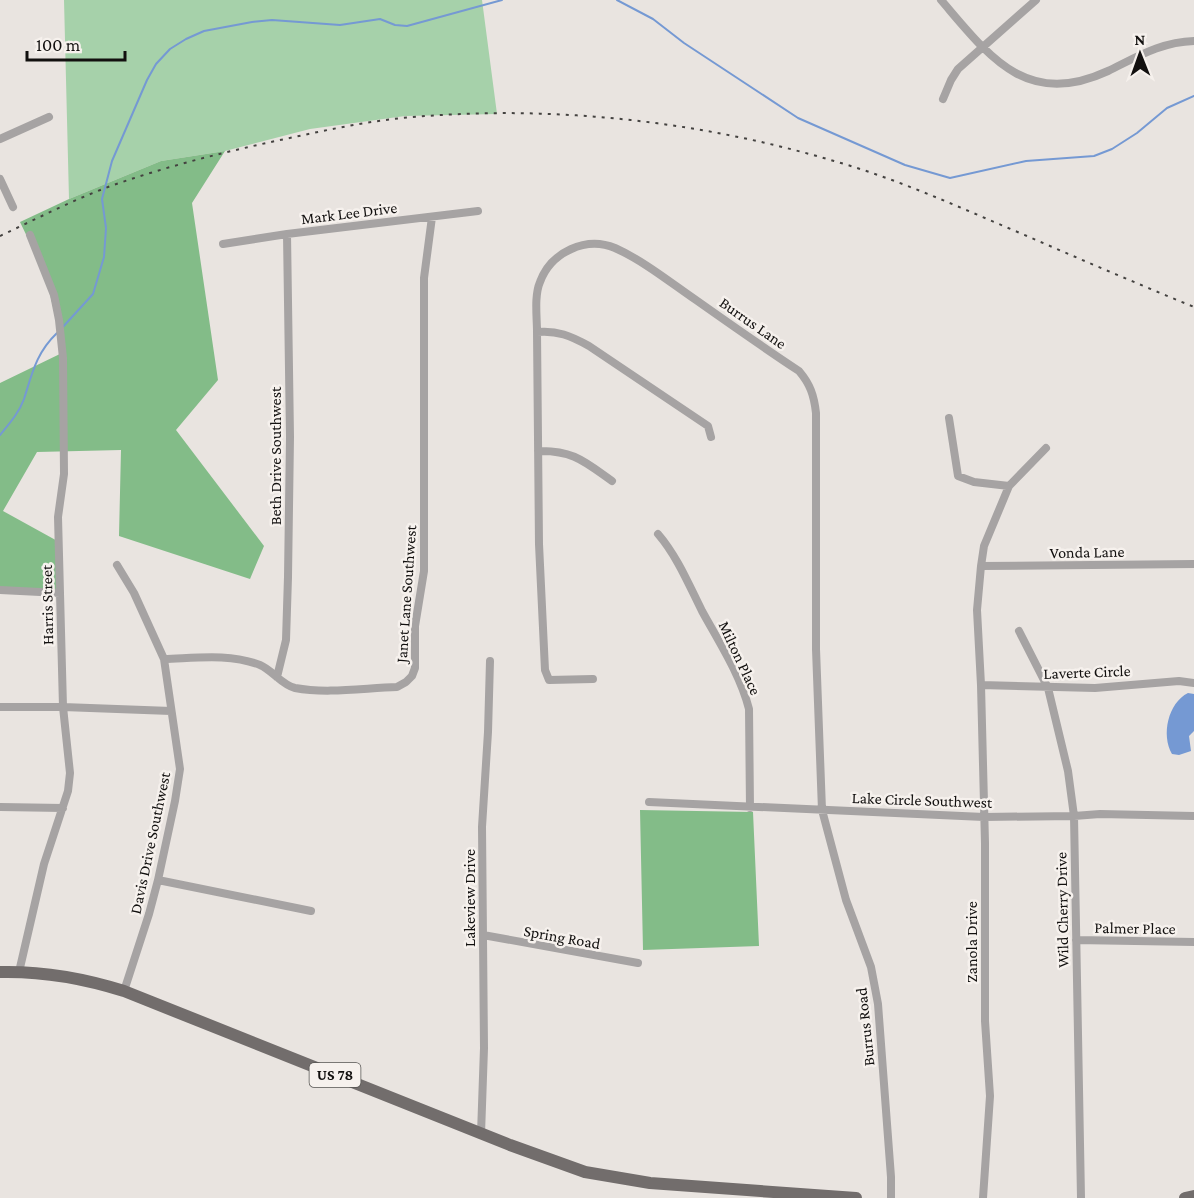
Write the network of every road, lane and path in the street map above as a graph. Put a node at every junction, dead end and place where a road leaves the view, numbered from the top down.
1 (941, 0) edge
2 (1036, 0) edge
3 (1194, 41) edge
4 (982, 47) junction
5 (943, 99) dead end
6 (49, 117) dead end
7 (0, 138) edge
8 (0, 179) edge
9 (13, 207) dead end
10 (478, 211) dead end
11 (432, 217) junction
12 (288, 234) junction
13 (30, 236) dead end
14 (223, 244) dead end
15 (537, 332) junction
16 (949, 418) dead end
17 (711, 437) dead end
18 (1046, 448) dead end
19 (538, 451) junction
20 (612, 481) dead end
21 (1010, 486) junction
22 (658, 534) dead end
23 (1194, 564) edge
24 (117, 565) dead end
25 (981, 566) junction
26 (0, 590) edge
27 (60, 593) junction
28 (1019, 631) dead end
29 (164, 659) junction
30 (490, 662) dead end
31 (277, 677) junction
32 (593, 679) dead end
33 (1194, 683) edge
34 (981, 685) junction
35 (1048, 688) junction
36 (63, 706) junction
37 (0, 707) edge
38 (171, 711) junction
39 (649, 802) dead end
40 (0, 807) edge
41 (63, 808) junction
42 (750, 808) junction
43 (822, 810) junction
44 (1074, 816) junction
45 (1194, 816) edge
46 (984, 817) junction
47 (826, 824) joint
48 (158, 880) junction
49 (311, 911) dead end
50 (483, 936) junction
51 (1076, 940) junction
52 (1194, 942) edge
53 (638, 963) dead end
54 (0, 972) edge
55 (19, 972) junction
56 (124, 991) junction
57 (482, 1134) junction
58 (1194, 1196) edge
59 (856, 1198) edge
60 (891, 1198) edge
61 (983, 1198) edge
62 (1081, 1198) edge
63 (1185, 1198) edge

1 - 4 street
2 - 4 street
3 - 4 street
4 - 5 street
6 - 7 street
8 - 9 street
10 - 11 street, Mark Lee Drive
11 - 12 street, Mark Lee Drive
11 - 31 street, Janet Lane Southwest
12 - 14 street, Mark Lee Drive
12 - 31 street, Beth Drive Southwest
13 - 27 street, Harris Street
15 - 17 street
15 - 19 street, Burrus Lane
15 - 43 street, Burrus Lane
16 - 21 street
18 - 21 street
19 - 20 street
19 - 32 street, Burrus Lane
21 - 25 street, Zanola Drive
22 - 42 street, Milton Place
23 - 25 street, Vonda Lane
24 - 29 street, Davis Drive Southwest
25 - 34 street, Zanola Drive
26 - 27 street
27 - 36 street, Harris Street
28 - 35 street, Wild Cherry Drive
29 - 31 street, Janet Lane Southwest
29 - 38 street, Davis Drive Southwest
30 - 50 street, Lakeview Drive
33 - 35 street, Laverte Circle
34 - 35 street, Laverte Circle
34 - 46 street, Zanola Drive
35 - 44 street, Wild Cherry Drive
36 - 37 street
36 - 38 street
36 - 41 street, Harris Street
38 - 48 street, Davis Drive Southwest
39 - 42 street, Lake Circle Southwest
40 - 41 street
41 - 55 street, Harris Street
42 - 43 street, Lake Circle Southwest
43 - 46 street, Lake Circle Southwest
43 - 47 street, Burrus Lane
44 - 45 street, Lake Circle Southwest
44 - 46 street, Lake Circle Southwest
44 - 51 street, Wild Cherry Drive
46 - 61 street, Zanola Drive
47 - 60 street, Burrus Road
48 - 49 street
48 - 56 street, Davis Drive Southwest
50 - 53 street, Spring Road
50 - 57 street, Lakeview Drive
51 - 52 street, Palmer Place
51 - 62 street, Wild Cherry Drive
54 - 55 main road, US 78
55 - 56 main road, US 78
56 - 57 main road, US 78
57 - 59 main road, US 78
58 - 63 main road

